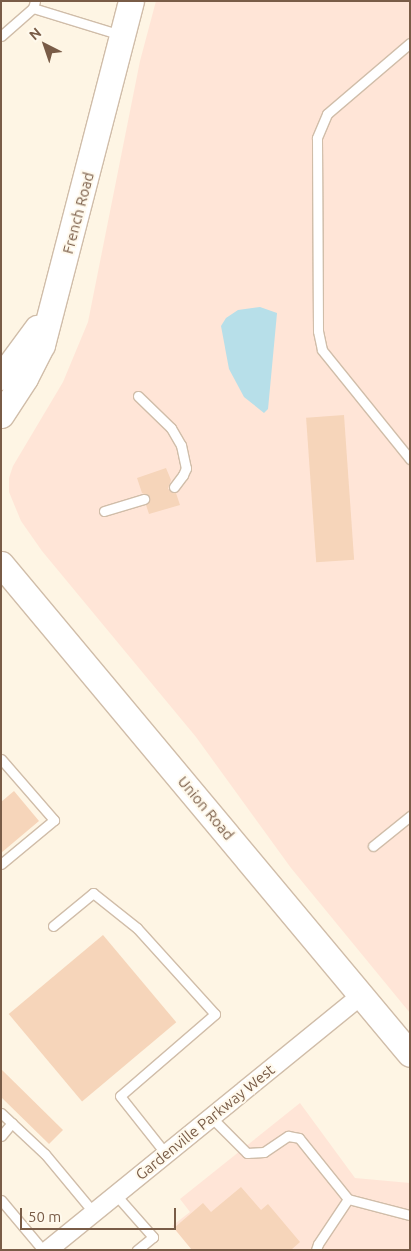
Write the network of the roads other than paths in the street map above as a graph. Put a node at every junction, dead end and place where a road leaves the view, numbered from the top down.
1 (131, 1) edge
2 (34, 4) edge
3 (124, 35) junction
4 (1, 36) edge
5 (410, 43) edge
6 (52, 307) junction
7 (1, 377) edge
8 (138, 396) dead end
9 (1, 415) edge
10 (410, 459) edge
11 (174, 487) dead end
12 (144, 499) dead end
13 (104, 511) dead end
14 (1, 564) edge
15 (1, 759) edge
16 (410, 816) edge
17 (373, 846) dead end
18 (1, 864) edge
19 (53, 926) dead end
20 (362, 994) junction
21 (410, 1054) edge
22 (1, 1113) edge
23 (211, 1117) junction
24 (12, 1123) junction
25 (1, 1136) edge
26 (166, 1154) junction
27 (116, 1195) junction
28 (348, 1199) junction
29 (1, 1200) edge
30 (94, 1212) junction
31 (410, 1214) edge
32 (43, 1250) edge
33 (48, 1250) edge
34 (137, 1250) edge
35 (316, 1250) edge

1 - 3 main road, French Road
2 - 3 lane
2 - 4 lane
3 - 6 main road, French Road
5 - 10 lane
6 - 7 main road
6 - 9 main road, French Road
8 - 11 lane
12 - 13 lane
14 - 20 main road, Union Road
15 - 18 lane
16 - 17 lane
19 - 26 lane
20 - 21 main road, Union Road
20 - 23 street, Gardenville Parkway West
22 - 24 lane
23 - 26 street, Gardenville Parkway West
23 - 28 lane
24 - 25 lane
24 - 30 lane
26 - 27 street, Gardenville Parkway West
27 - 30 street, Gardenville Parkway West
27 - 34 lane
28 - 31 lane
28 - 35 lane
29 - 32 lane
30 - 33 street, Gardenville Parkway West

